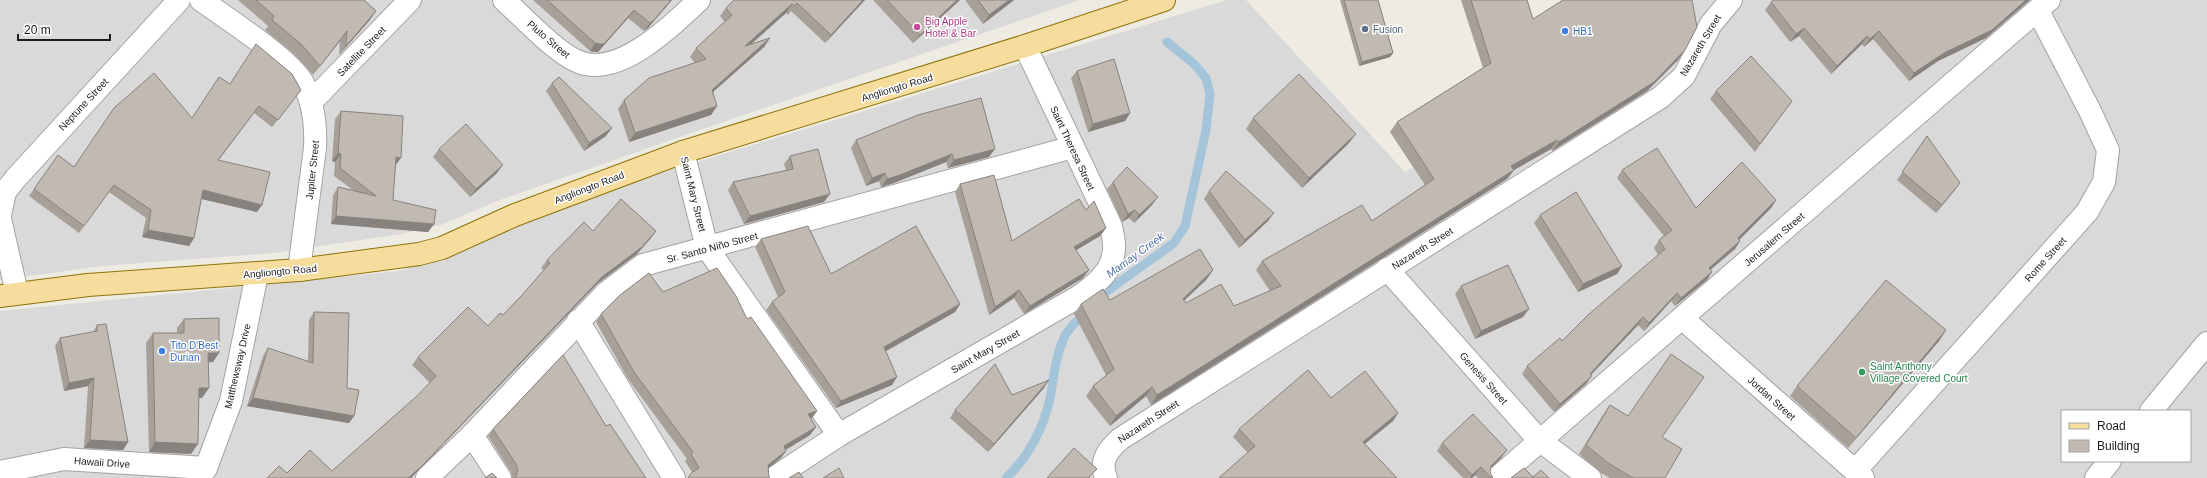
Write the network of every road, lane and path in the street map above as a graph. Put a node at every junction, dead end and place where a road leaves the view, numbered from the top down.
1 (179, 0) edge
2 (201, 0) edge
3 (410, 0) edge
4 (504, 0) edge
5 (699, 0) edge
6 (1164, 0) edge
7 (1731, 0) edge
8 (1139, 4) edge
9 (2044, 5) edge
10 (1025, 46) junction
11 (311, 102) junction
12 (1073, 147) junction
13 (683, 152) junction
14 (0, 215) edge
15 (0, 218) edge
16 (707, 248) junction
17 (1115, 251) joint
18 (1387, 269) junction
19 (299, 270) junction
20 (257, 274) junction
21 (9, 295) edge
22 (1682, 318) junction
23 (578, 321) junction
24 (2207, 343) edge
25 (2152, 410) edge
26 (472, 435) junction
27 (839, 435) junction
28 (1539, 440) junction
29 (2109, 462) edge
30 (0, 472) edge
31 (202, 473) edge
32 (1859, 475) edge
33 (427, 478) edge
34 (500, 478) edge
35 (674, 478) edge
36 (774, 478) edge
37 (1106, 478) edge
38 (1497, 478) edge
39 (1590, 478) edge
40 (2096, 478) edge

1 - 14 street, Neptune Street
2 - 11 street, Jupiter Street
3 - 11 street, Satellite Street
4 - 5 street, Pluto Street
6 - 8 main road, Angliongto Road
7 - 18 street, Nazareth Street
8 - 10 main road, Angliongto Road
9 - 22 street, Jerusalem Street
9 - 32 street, Rome Street
10 - 12 street, Saint Theresa Street
10 - 13 main road, Angliongto Road
11 - 19 street, Jupiter Street
12 - 16 street, Sr. Santo Niño Street
12 - 17 street, Saint Theresa Street
13 - 16 street, Saint Mary Street
13 - 19 main road, Angliongto Road
15 - 21 street
16 - 23 street, Sr. Santo Niño Street
16 - 27 street, Saint Mary Street
17 - 27 street, Saint Mary Street
18 - 28 street, Genesis Street
18 - 37 street, Nazareth Street
19 - 20 main road, Angliongto Road
20 - 21 main road, Angliongto Road
20 - 31 street, Matthewsway Drive
22 - 28 street, Jerusalem Street
22 - 32 street, Jordan Street
23 - 26 street, Sr. Santo Niño Street
23 - 35 street
24 - 25 street
26 - 33 street, Sr. Santo Niño Street
26 - 34 street
27 - 36 street, Saint Mary Street
28 - 38 street, Jerusalem Street
28 - 39 street, Genesis Street
29 - 40 street
30 - 31 street, Hawaii Drive

